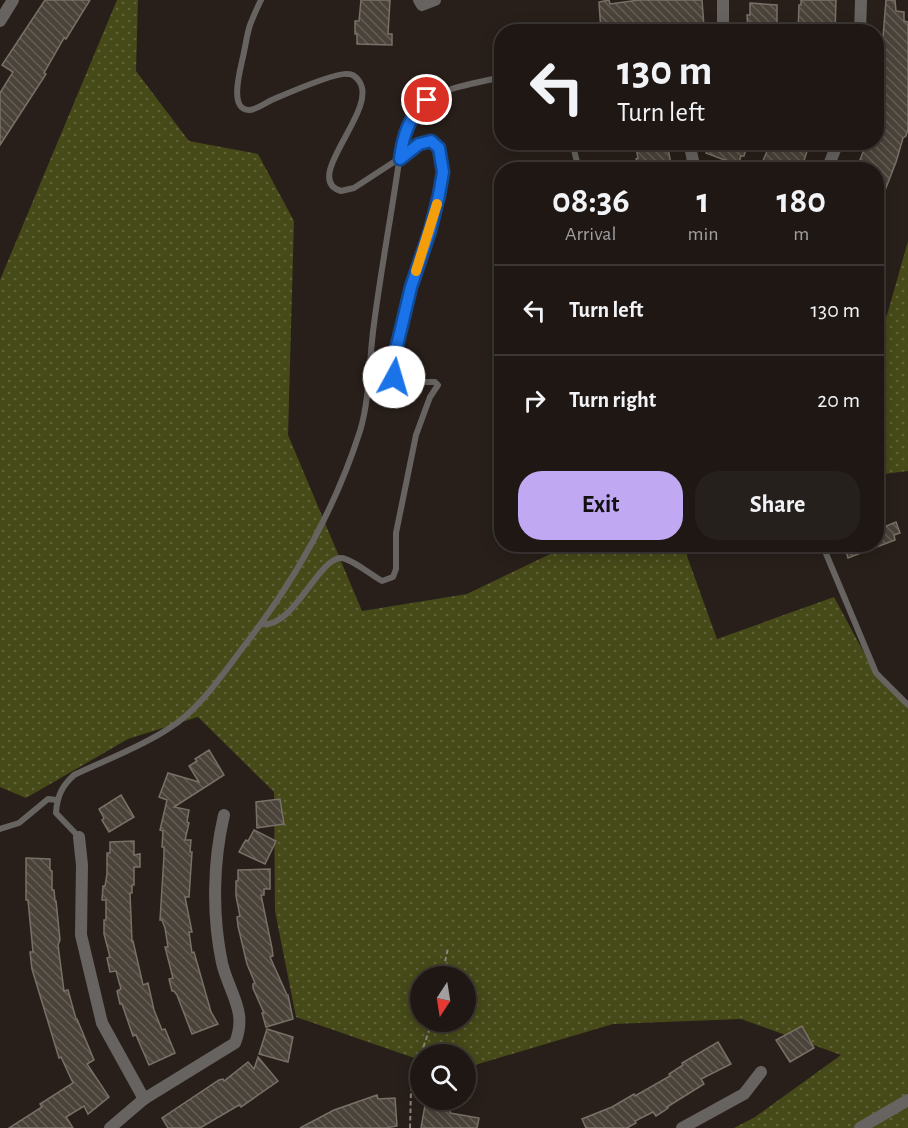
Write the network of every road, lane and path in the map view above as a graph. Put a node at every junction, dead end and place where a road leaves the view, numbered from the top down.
1 (13, 0) edge
2 (261, 0) edge
3 (419, 0) edge
4 (435, 0) edge
5 (723, 0) edge
6 (861, 0) edge
7 (0, 21) edge
8 (723, 24) edge
9 (860, 24) edge
10 (494, 79) edge
11 (400, 159) junction
12 (825, 552) edge
13 (261, 624) junction
14 (908, 705) edge
15 (57, 800) junction
16 (224, 815) dead end
17 (0, 829) edge
18 (79, 837) joint
19 (448, 948) dead end
20 (444, 966) edge
21 (761, 1072) dead end
22 (144, 1099) junction
23 (908, 1100) edge
24 (410, 1110) edge
25 (110, 1128) edge
26 (410, 1128) edge
27 (682, 1128) edge
28 (860, 1128) edge

1 - 7 street
2 - 11 lane
3 - 4 street
5 - 8 street
6 - 9 street
10 - 11 lane
11 - 13 lane
11 - 13 lane
12 - 14 lane
13 - 15 lane
15 - 17 lane
15 - 18 lane
16 - 22 street
18 - 22 street
19 - 20 path
21 - 27 street
22 - 25 street
23 - 28 street
24 - 26 path

